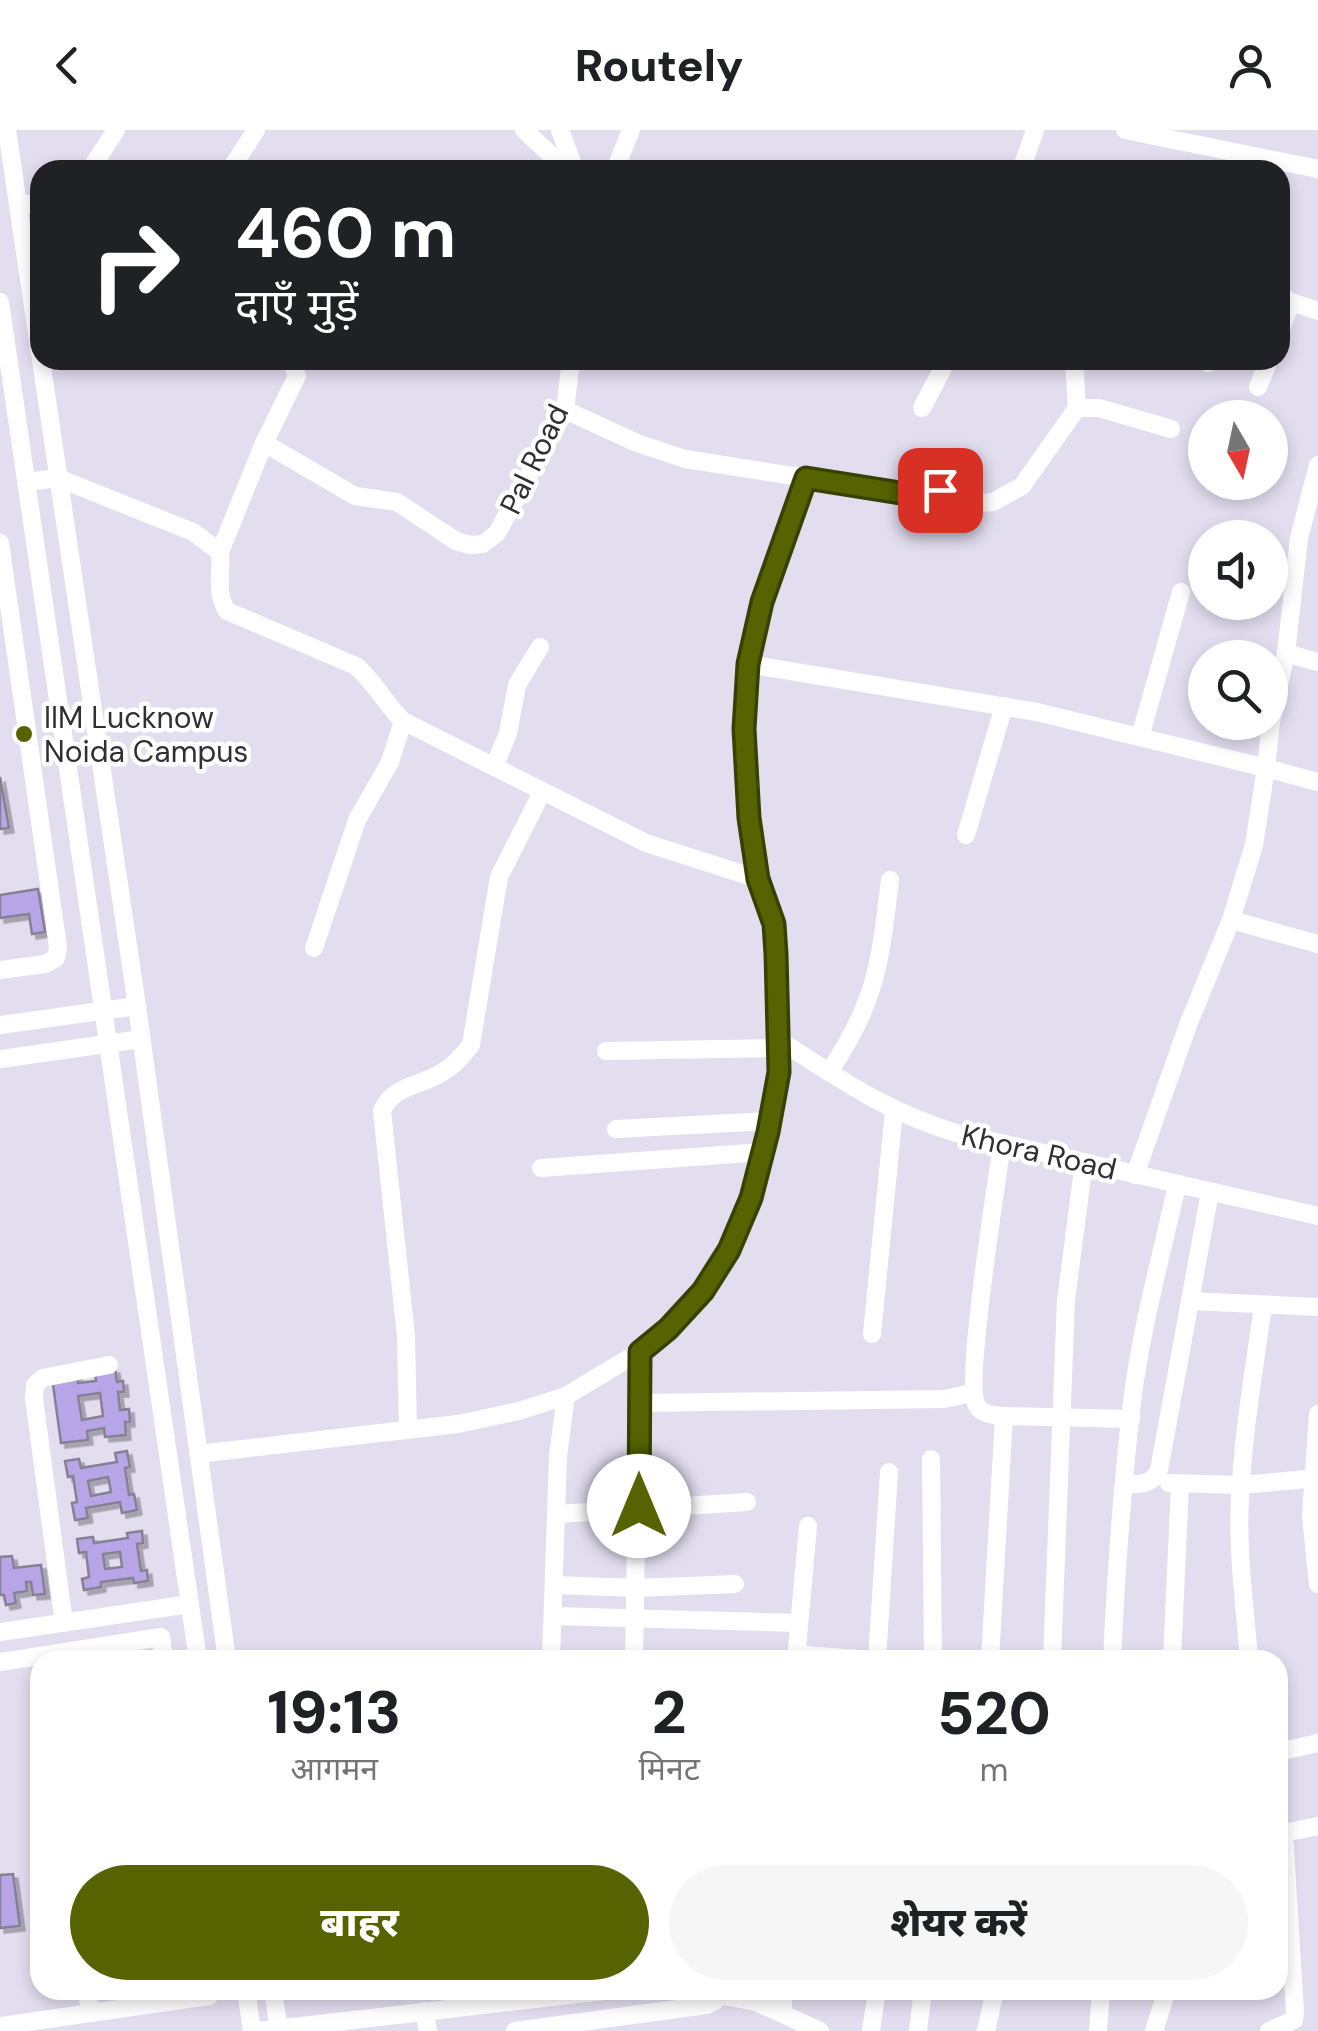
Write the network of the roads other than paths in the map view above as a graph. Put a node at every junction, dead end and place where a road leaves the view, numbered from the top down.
1 (7, 130) edge
2 (116, 130) edge
3 (256, 130) edge
4 (524, 130) edge
5 (560, 130) edge
6 (631, 130) edge
7 (1035, 130) edge
8 (1126, 130) edge
9 (96, 160) edge
10 (236, 160) edge
11 (559, 160) edge
12 (568, 160) edge
13 (619, 160) edge
14 (1024, 160) edge
15 (1248, 160) edge
16 (1290, 166) edge
17 (1318, 169) edge
18 (18, 204) junction
19 (30, 204) edge
20 (30, 272) edge
21 (1290, 299) edge
22 (0, 302) edge
23 (1318, 311) edge
24 (42, 370) edge
25 (295, 370) edge
26 (570, 370) edge
27 (941, 370) edge
28 (1075, 370) edge
29 (1265, 370) edge
30 (1258, 387) dead end
31 (922, 408) dead end
32 (1077, 408) junction
33 (564, 410) junction
34 (1171, 429) dead end
35 (264, 443) junction
36 (1317, 473) edge
37 (58, 478) junction
38 (806, 478) junction
39 (26, 482) junction
40 (0, 543) edge
41 (220, 552) junction
42 (1181, 592) dead end
43 (1288, 640) edge
44 (540, 647) dead end
45 (1288, 654) edge
46 (1318, 662) edge
47 (748, 664) junction
48 (20, 690) junction
49 (0, 693) edge
50 (1004, 706) junction
51 (403, 721) junction
52 (1140, 737) junction
53 (1270, 740) edge
54 (494, 767) junction
55 (1266, 768) junction
56 (1318, 782) edge
57 (542, 792) junction
58 (966, 835) dead end
59 (758, 879) junction
60 (890, 880) dead end
61 (1231, 920) junction
62 (1318, 944) edge
63 (314, 948) dead end
64 (0, 970) edge
65 (137, 1006) junction
66 (104, 1010) junction
67 (0, 1025) edge
68 (141, 1039) junction
69 (108, 1044) junction
70 (779, 1044) junction
71 (606, 1052) dead end
72 (0, 1059) edge
73 (829, 1072) junction
74 (894, 1111) junction
75 (770, 1121) junction
76 (616, 1129) dead end
77 (1002, 1144) junction
78 (763, 1152) junction
79 (1084, 1162) junction
80 (541, 1168) dead end
81 (1135, 1175) junction
82 (1177, 1185) junction
83 (1210, 1192) junction
84 (1318, 1216) edge
85 (1190, 1301) junction
86 (1263, 1306) junction
87 (1318, 1306) edge
88 (872, 1334) dead end
89 (640, 1352) junction
90 (109, 1365) dead end
91 (973, 1393) junction
92 (566, 1396) junction
93 (639, 1403) junction
94 (1318, 1414) edge
95 (1004, 1416) junction
96 (1063, 1418) junction
97 (1130, 1419) junction
98 (408, 1430) junction
99 (198, 1454) junction
100 (931, 1459) dead end
101 (889, 1472) dead end
102 (1315, 1478) edge
103 (1150, 1482) junction
104 (1124, 1484) junction
105 (1180, 1484) junction
106 (1241, 1485) junction
107 (747, 1502) dead end
108 (639, 1506) junction
109 (557, 1514) junction
110 (808, 1526) dead end
111 (735, 1584) dead end
112 (1318, 1584) edge
113 (555, 1585) junction
114 (637, 1588) junction
115 (190, 1604) junction
116 (554, 1616) junction
117 (636, 1619) junction
118 (64, 1622) junction
119 (798, 1623) junction
120 (0, 1632) edge
121 (88, 1650) edge
122 (163, 1650) edge
123 (197, 1650) edge
124 (226, 1650) edge
125 (552, 1650) edge
126 (634, 1650) edge
127 (796, 1650) edge
128 (877, 1650) edge
129 (933, 1650) edge
130 (991, 1650) edge
131 (1052, 1650) edge
132 (1113, 1650) edge
133 (1172, 1650) edge
134 (1248, 1650) edge
135 (30, 1659) edge
136 (0, 1662) edge
137 (1318, 1743) edge
138 (1288, 1750) edge
139 (1318, 1826) edge
140 (1288, 1832) edge
141 (1288, 1923) edge
142 (88, 2000) edge
143 (181, 2000) edge
144 (248, 2000) edge
145 (274, 2000) edge
146 (522, 2000) edge
147 (712, 2000) edge
148 (748, 2000) edge
149 (783, 2000) edge
150 (876, 2000) edge
151 (922, 2000) edge
152 (992, 2000) edge
153 (1101, 2000) edge
154 (1164, 2000) edge
155 (424, 2011) junction
156 (1295, 2012) junction
157 (90, 2013) junction
158 (783, 2014) junction
159 (0, 2026) edge
160 (278, 2029) edge
161 (255, 2031) edge
162 (428, 2031) edge
163 (515, 2031) edge
164 (820, 2031) edge
165 (871, 2031) edge
166 (918, 2031) edge
167 (986, 2031) edge
168 (1098, 2031) edge
169 (1154, 2031) edge
170 (1269, 2031) edge
171 (1309, 2031) edge

1 - 18 street
2 - 9 street
3 - 10 street
4 - 11 street
5 - 12 street
6 - 13 street
7 - 14 street
8 - 15 street
16 - 17 street
18 - 19 street
18 - 20 street
21 - 23 street
22 - 39 street
24 - 37 street
25 - 35 street
26 - 33 street, Pal Road
27 - 31 street
28 - 32 street
29 - 30 street
32 - 34 street
32 - 38 street
33 - 35 street, Pal Road
33 - 38 street
35 - 41 street
36 - 43 street
37 - 39 street
37 - 41 street
37 - 65 street
38 - 47 street
39 - 66 street
40 - 48 street
41 - 51 street
42 - 52 street
44 - 54 street
45 - 46 street
47 - 50 street
47 - 59 street
48 - 49 street
48 - 64 street
50 - 52 street
50 - 58 street
51 - 54 street
51 - 63 street
52 - 55 street
53 - 55 street
54 - 57 street
55 - 56 street
55 - 61 street
57 - 59 street
57 - 98 street
59 - 70 street
60 - 73 street
61 - 62 street
61 - 81 street
65 - 66 street
65 - 68 street
66 - 67 street
66 - 69 street
68 - 69 street
68 - 99 street
69 - 72 street
69 - 115 street
70 - 71 street
70 - 73 street, Khora Road
70 - 75 street
73 - 74 street, Khora Road
74 - 77 street, Khora Road
74 - 88 street
75 - 76 street
75 - 78 street
77 - 79 street, Khora Road
77 - 91 street
78 - 80 street
78 - 89 street
79 - 81 street, Khora Road
79 - 96 street
81 - 82 street, Khora Road
82 - 83 street, Khora Road
82 - 97 street
83 - 84 street, Khora Road
83 - 85 street
85 - 86 street
85 - 103 street
86 - 87 street
86 - 106 street
89 - 92 street
89 - 93 street
90 - 118 street
91 - 93 street
91 - 95 street
92 - 98 street
92 - 109 street
93 - 108 street
94 - 102 street
95 - 96 street
95 - 130 street
96 - 97 street
96 - 131 street
97 - 104 street
98 - 99 street
99 - 124 street
100 - 129 street
101 - 128 street
102 - 106 street
102 - 112 street
103 - 104 street
103 - 105 street
104 - 132 street
105 - 106 street
105 - 133 street
106 - 134 street
107 - 108 street
108 - 109 street
108 - 114 street
109 - 113 street
110 - 119 street
111 - 114 street
113 - 114 street
113 - 116 street
114 - 117 street
115 - 118 street
115 - 123 street
116 - 117 street
116 - 125 street
117 - 119 street
117 - 126 street
118 - 120 street
119 - 127 street
121 - 122 street
135 - 136 street
137 - 138 street
139 - 140 street
141 - 156 street
142 - 157 street
143 - 157 street
144 - 161 street
145 - 160 street
146 - 155 street
147 - 163 street
148 - 158 street
149 - 158 street
150 - 165 street
151 - 166 street
152 - 167 street
153 - 168 street
154 - 169 street
155 - 160 street
155 - 162 street
156 - 170 street
156 - 171 street
157 - 159 street
158 - 164 street
160 - 161 street

